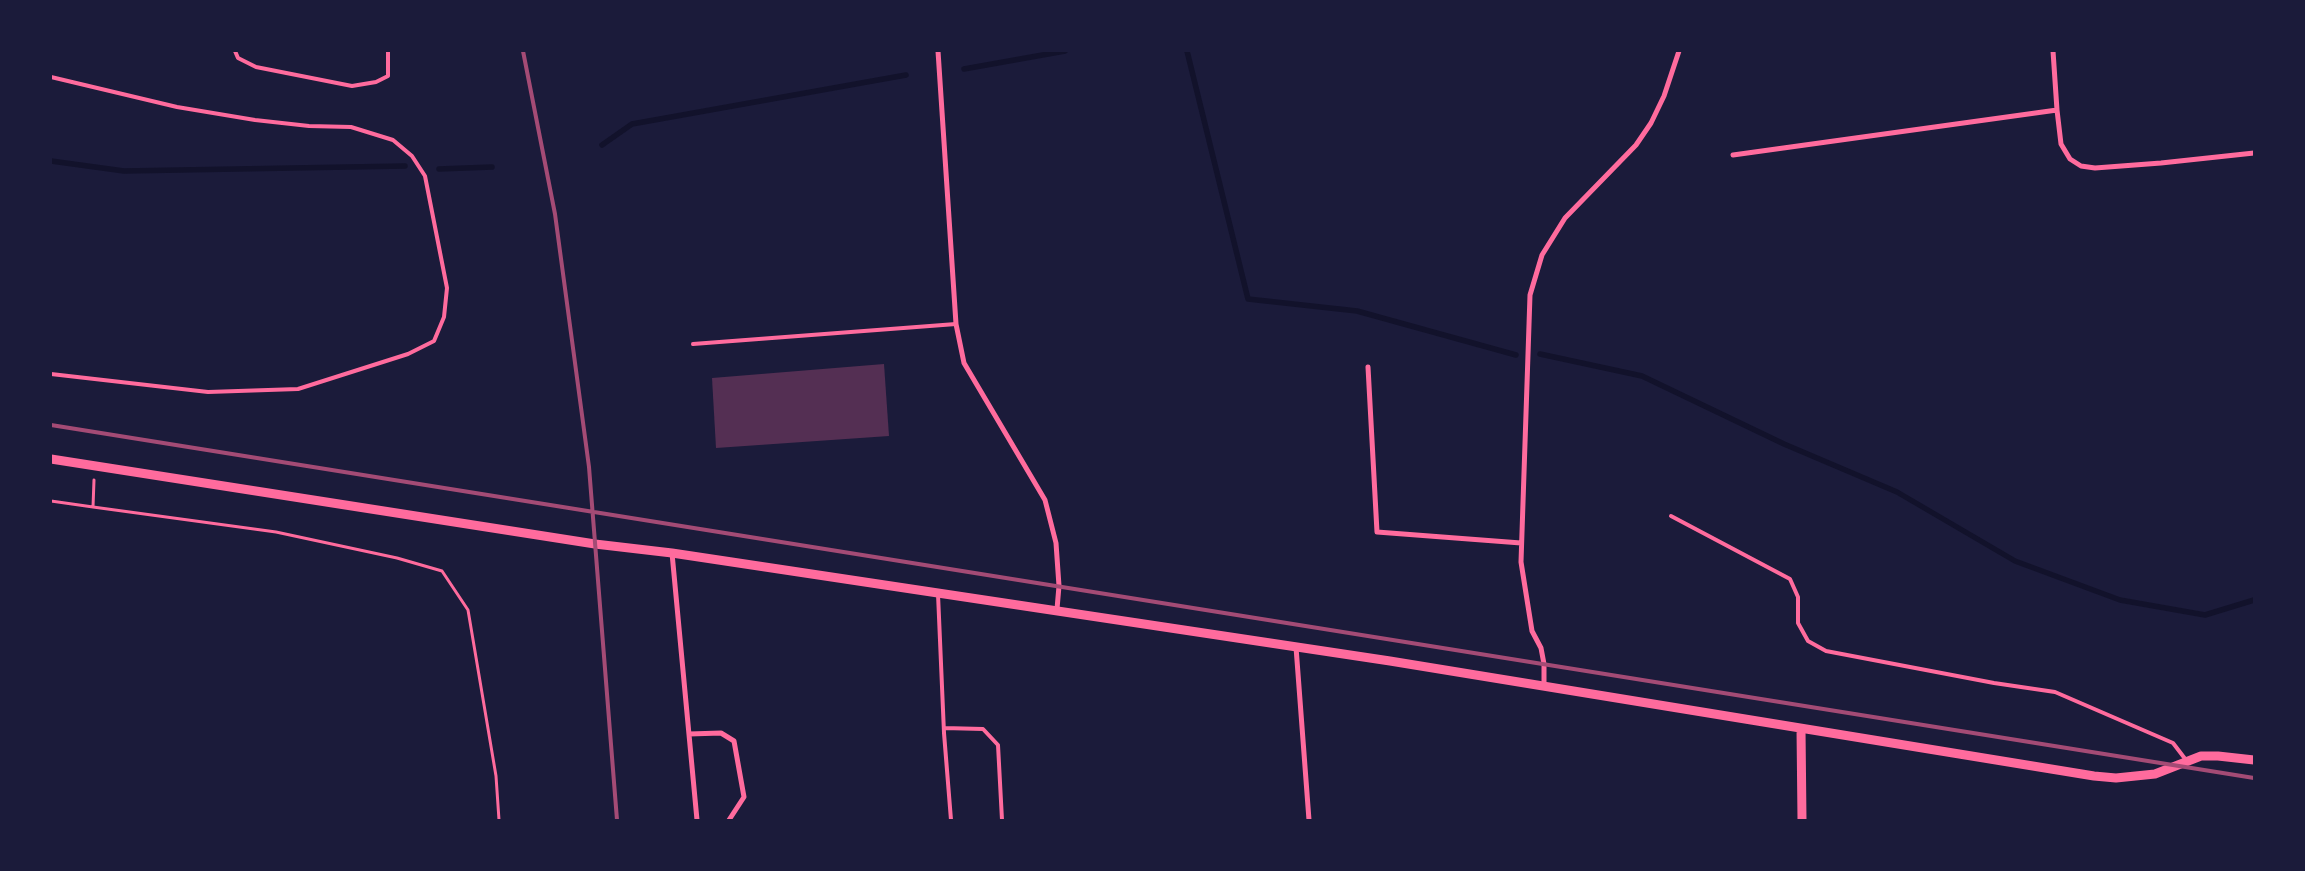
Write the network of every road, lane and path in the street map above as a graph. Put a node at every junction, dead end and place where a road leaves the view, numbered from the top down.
1 (235, 51) edge
2 (388, 51) edge
3 (938, 51) edge
4 (1678, 51) edge
5 (2054, 51) edge
6 (51, 77) edge
7 (2057, 110) junction
8 (2254, 153) edge
9 (1733, 155) dead end
10 (956, 324) junction
11 (693, 344) dead end
12 (1368, 367) dead end
13 (51, 374) edge
14 (51, 459) edge
15 (94, 466) junction
16 (51, 501) edge
17 (93, 507) junction
18 (1672, 516) dead end
19 (1521, 543) junction
20 (672, 552) junction
21 (938, 592) junction
22 (1057, 609) junction
23 (1296, 648) junction
24 (1544, 686) junction
25 (944, 728) junction
26 (1801, 728) junction
27 (689, 734) junction
28 (2186, 760) junction
29 (2254, 760) edge
30 (499, 820) edge
31 (697, 820) edge
32 (728, 820) edge
33 (951, 820) edge
34 (1002, 820) edge
35 (1309, 820) edge
36 (1802, 820) edge

1 - 2 lane
3 - 10 street
4 - 19 street
5 - 7 street
6 - 13 lane
7 - 8 street
7 - 9 street
10 - 11 lane
10 - 22 street
12 - 19 street
14 - 15 street
15 - 17 path
15 - 20 street
16 - 17 path
17 - 30 path
18 - 28 lane
19 - 24 street
20 - 21 street
20 - 27 street
21 - 22 street
21 - 25 lane
22 - 23 street
23 - 24 street
23 - 35 street
24 - 26 street
25 - 33 lane
25 - 34 lane
26 - 28 street
26 - 36 street
27 - 31 street
27 - 32 street
28 - 29 street

